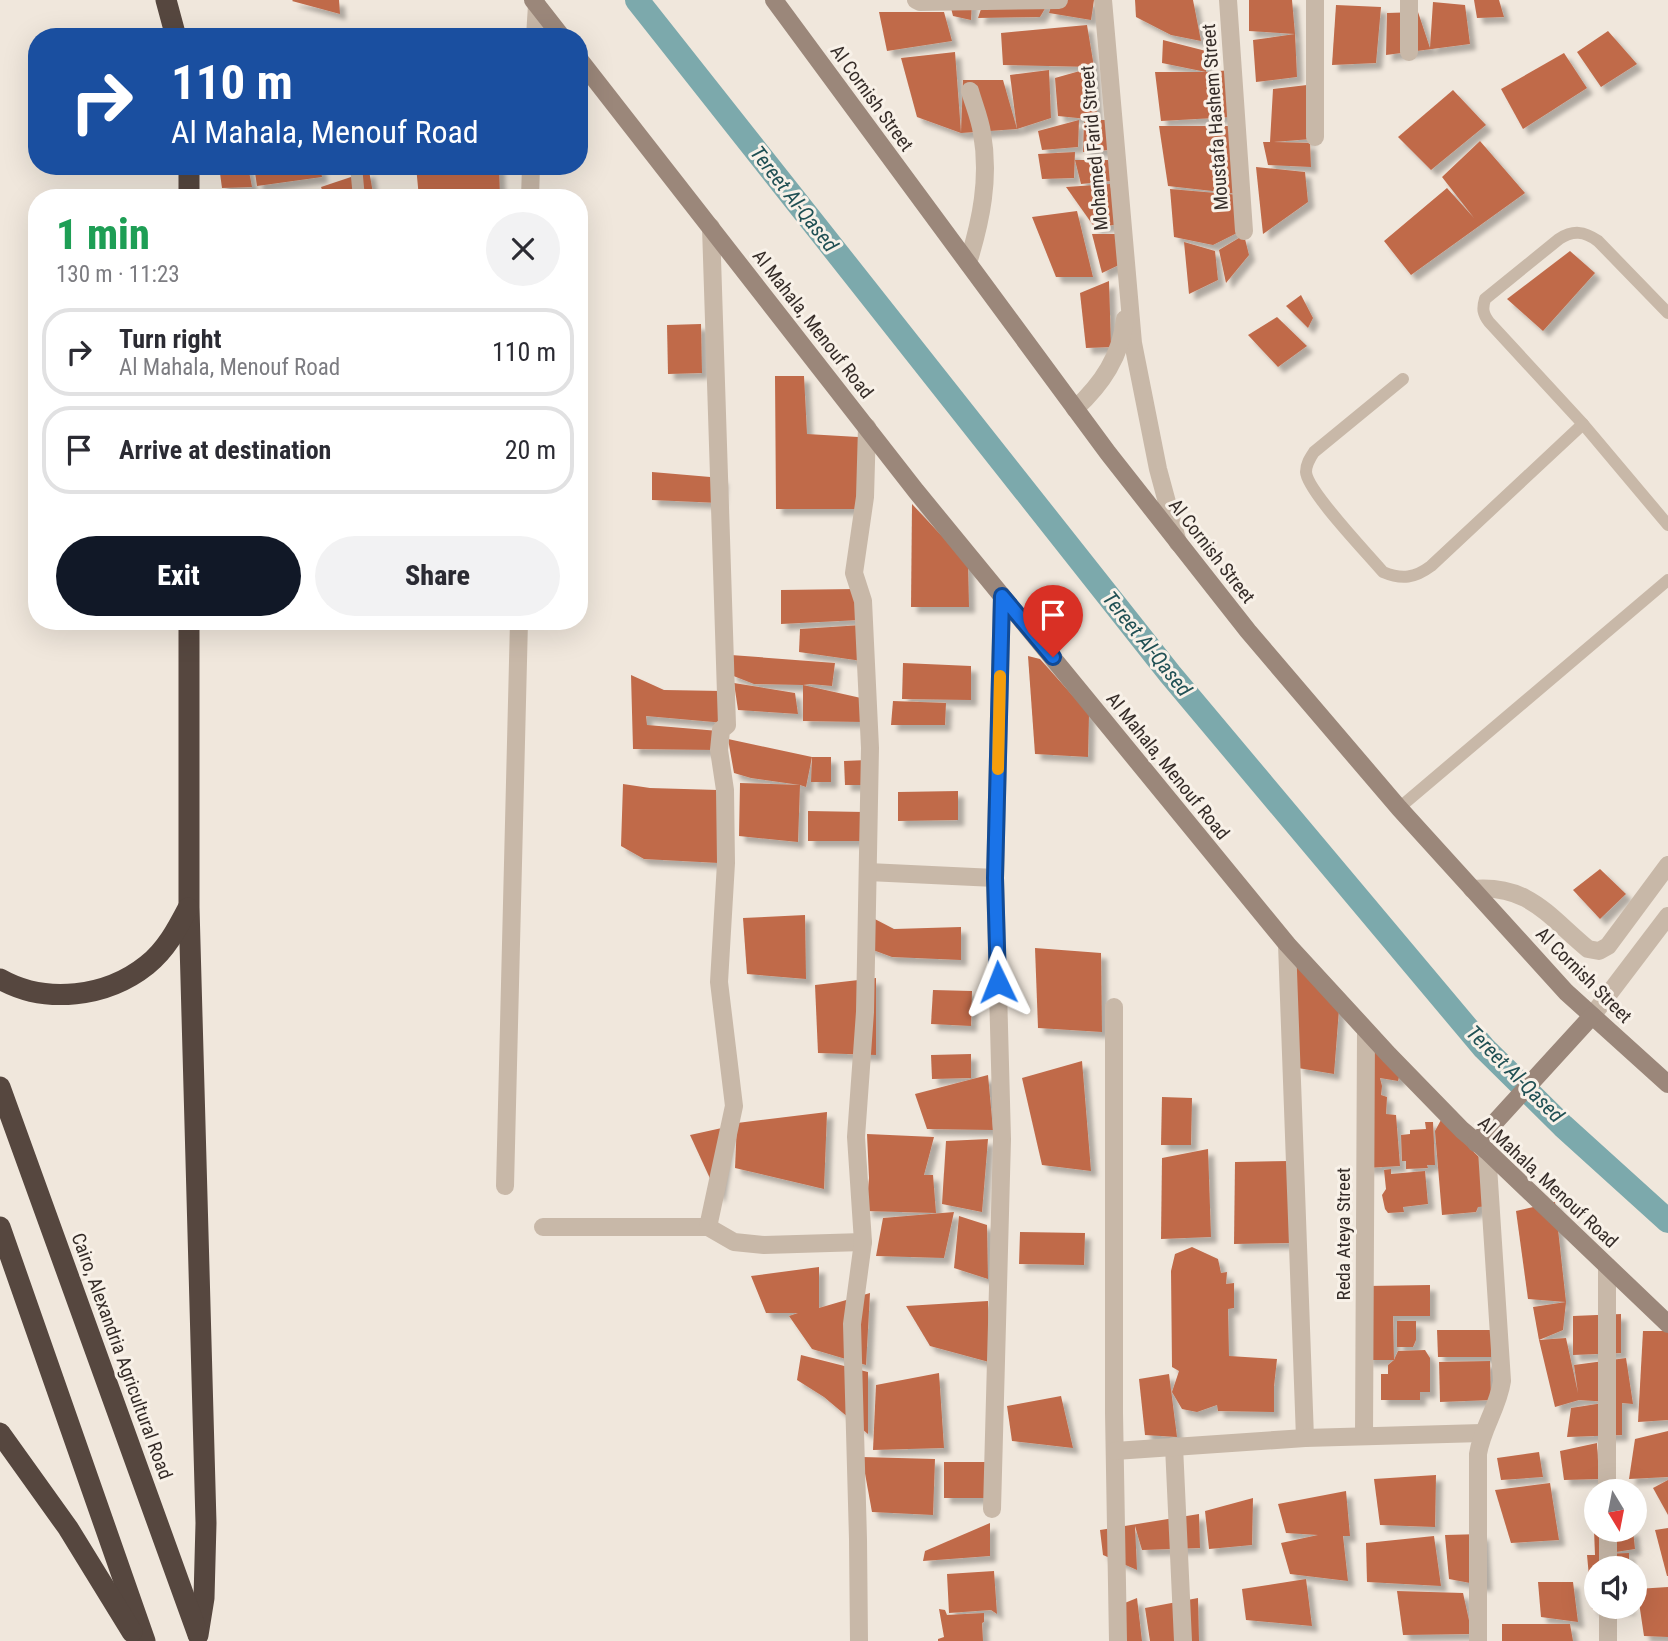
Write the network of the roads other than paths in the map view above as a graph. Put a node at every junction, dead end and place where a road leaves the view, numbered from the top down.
1 (166, 0) edge
2 (774, 0) edge
3 (916, 0) edge
4 (1059, 0) edge
5 (1103, 0) edge
6 (1228, 0) edge
7 (1315, 0) edge
8 (1409, 0) edge
9 (535, 2) edge
10 (174, 28) edge
11 (536, 28) edge
12 (555, 28) edge
13 (1409, 52) dead end
14 (588, 71) edge
15 (970, 91) dead end
16 (1315, 137) dead end
17 (711, 228) junction
18 (1244, 231) dead end
19 (968, 263) junction
20 (1128, 292) junction
21 (1668, 313) edge
22 (1404, 379) dead end
23 (1076, 409) junction
24 (1583, 424) junction
25 (867, 428) junction
26 (1668, 525) edge
27 (1178, 543) junction
28 (1668, 580) edge
29 (1002, 596) junction
30 (189, 630) edge
31 (519, 630) edge
32 (1399, 808) junction
33 (1668, 865) edge
34 (868, 872) junction
35 (995, 878) junction
36 (1472, 888) junction
37 (189, 907) junction
38 (1668, 916) edge
39 (1287, 944) junction
40 (0, 979) edge
41 (1114, 1007) dead end
42 (1592, 1016) junction
43 (1366, 1032) junction
44 (1668, 1084) edge
45 (0, 1087) edge
46 (1481, 1147) junction
47 (505, 1186) dead end
48 (0, 1227) edge
49 (543, 1227) dead end
50 (708, 1227) junction
51 (863, 1242) junction
52 (1607, 1266) junction
53 (1668, 1324) edge
54 (0, 1433) edge
55 (1482, 1433) junction
56 (1364, 1436) junction
57 (1305, 1438) junction
58 (1174, 1446) junction
59 (1115, 1451) junction
60 (1607, 1479) edge
61 (992, 1509) dead end
62 (1608, 1619) edge
63 (199, 1638) edge
64 (138, 1641) edge
65 (145, 1641) edge
66 (859, 1641) edge
67 (1118, 1641) edge
68 (1183, 1641) edge
69 (1478, 1641) edge
70 (1608, 1641) edge

1 - 10 highway
2 - 19 main road, Al Cornish Street
3 - 4 street
5 - 20 street, Mohamed Farid Street
6 - 18 street, Moustafa Hashem Street
7 - 16 street
8 - 13 street
9 - 11 street
9 - 12 main road
14 - 17 main road, Al Mahala, Menouf Road
15 - 19 street
17 - 25 main road, Al Mahala, Menouf Road
17 - 50 street
19 - 23 main road, Al Cornish Street
20 - 23 street, Mohamed Farid Street
20 - 27 street, Mohamed Farid Street
21 - 24 lane
22 - 24 lane
23 - 27 main road, Al Cornish Street
24 - 26 lane
25 - 29 main road, Al Mahala, Menouf Road
25 - 34 street
27 - 32 main road, Al Cornish Street
28 - 32 lane
29 - 35 street
29 - 39 main road, Al Mahala, Menouf Road
30 - 37 highway
31 - 47 street
32 - 36 main road, Al Cornish Street
33 - 36 street
34 - 35 street
34 - 51 street
35 - 61 street
36 - 42 main road, Al Cornish Street
37 - 40 highway
37 - 63 highway
38 - 42 street
39 - 43 main road, Al Mahala, Menouf Road
39 - 57 street
41 - 59 street
42 - 44 main road, Al Cornish Street
42 - 46 main road
43 - 46 main road, Al Mahala, Menouf Road
43 - 56 street, Reda Ateya Street
45 - 63 highway, Cairo, Alexandria Agricultural Road
46 - 52 main road, Al Mahala, Menouf Road
46 - 55 street
48 - 65 highway
49 - 50 street
50 - 51 street
51 - 66 street
52 - 53 main road, Al Mahala, Menouf Road
52 - 60 street
54 - 64 highway
55 - 56 street
55 - 69 street
56 - 57 street
57 - 58 street
58 - 59 street
58 - 68 street
59 - 67 street
62 - 70 street

